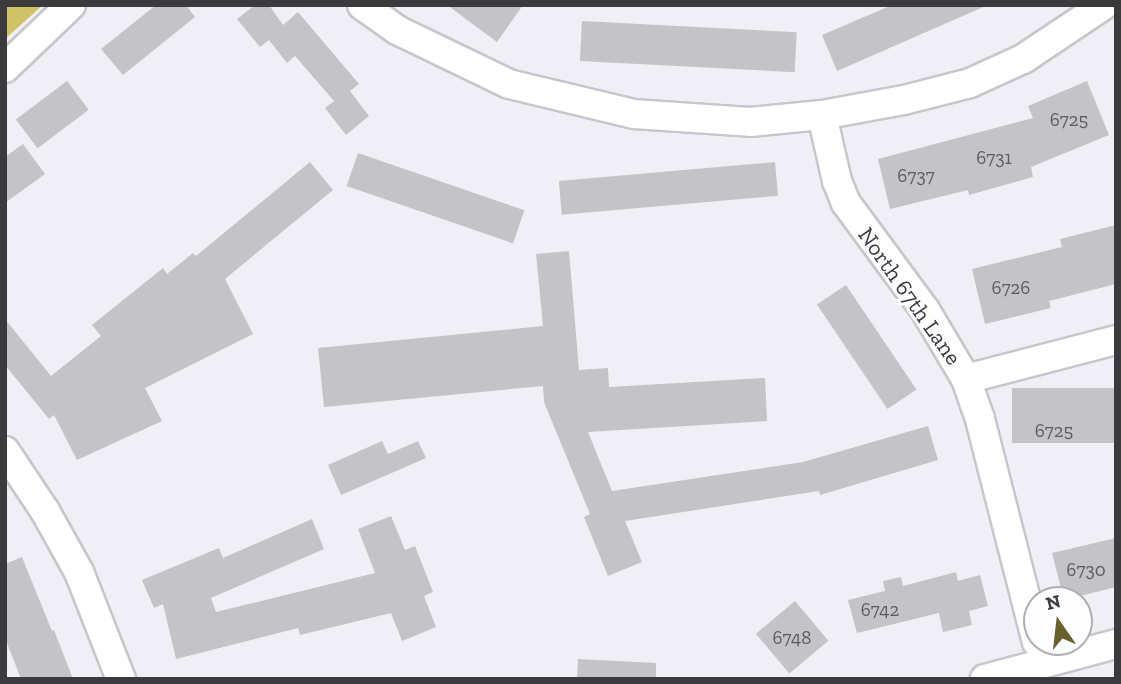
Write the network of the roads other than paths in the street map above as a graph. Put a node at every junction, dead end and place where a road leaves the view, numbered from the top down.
1 (71, 5) edge
2 (362, 5) edge
3 (1104, 5) edge
4 (5, 68) edge
5 (822, 115) junction
6 (1116, 340) edge
7 (966, 379) junction
8 (5, 451) edge
9 (1023, 586) edge
10 (1116, 644) edge
11 (1093, 648) edge
12 (1041, 656) edge
13 (121, 679) edge
14 (985, 679) edge

1 - 4 street
2 - 5 street
3 - 5 street
5 - 7 street, North 67th Lane
6 - 7 street
7 - 9 street, North 67th Lane
8 - 13 street
10 - 11 street
12 - 14 street

